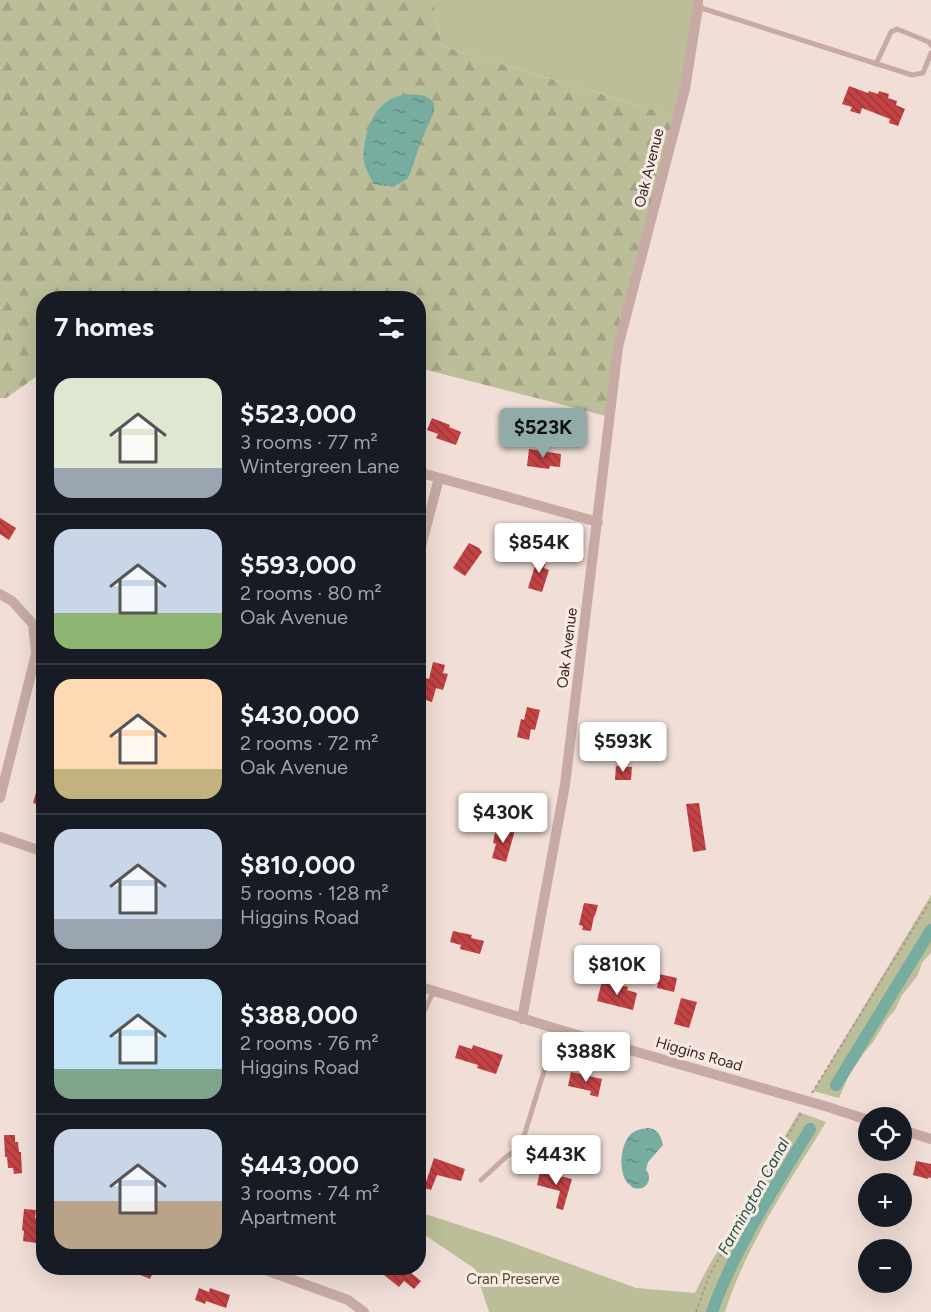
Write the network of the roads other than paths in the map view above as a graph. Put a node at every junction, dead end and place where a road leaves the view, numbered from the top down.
1 (698, 4) edge
2 (931, 45) edge
3 (931, 53) edge
4 (876, 64) junction
5 (426, 474) edge
6 (439, 478) junction
7 (598, 522) junction
8 (426, 528) edge
9 (0, 594) edge
10 (0, 798) edge
11 (0, 837) edge
12 (36, 849) edge
13 (426, 988) edge
14 (434, 990) junction
15 (426, 1008) edge
16 (522, 1018) junction
17 (557, 1029) junction
18 (858, 1117) edge
19 (912, 1133) edge
20 (931, 1139) edge
21 (481, 1180) dead end
22 (279, 1275) edge
23 (364, 1312) edge

1 - 4 lane
1 - 7 street, Oak Avenue
2 - 4 lane
3 - 4 lane
5 - 6 street
6 - 7 street
6 - 8 street
7 - 16 street, Oak Avenue
9 - 10 street
11 - 12 street
13 - 14 street, Higgins Road
14 - 15 lane
14 - 16 street, Higgins Road
16 - 17 street, Higgins Road
17 - 18 street, Higgins Road
17 - 21 lane
19 - 20 street
22 - 23 street

